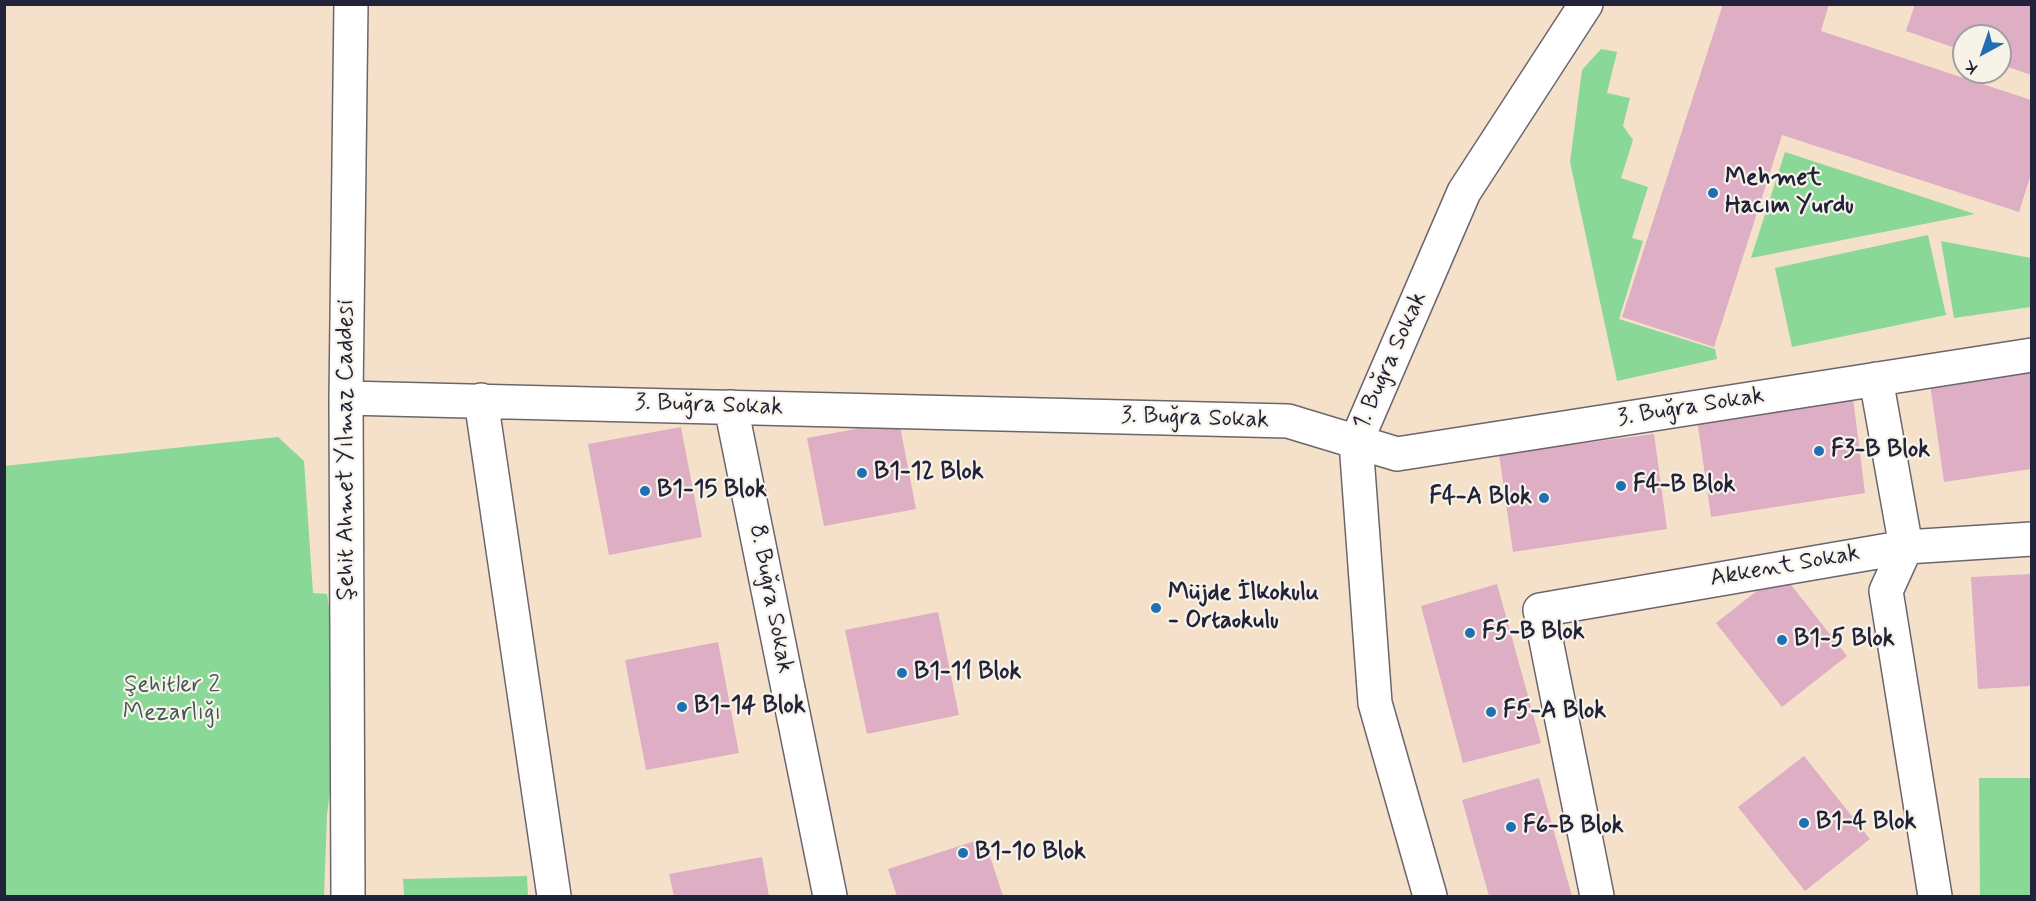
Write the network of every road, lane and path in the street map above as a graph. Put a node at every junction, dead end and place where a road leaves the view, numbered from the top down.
1 (351, 4) edge
2 (1587, 4) edge
3 (2031, 355) edge
4 (1876, 379) junction
5 (346, 398) junction
6 (481, 400) junction
7 (731, 407) junction
8 (1356, 442) junction
9 (2031, 539) edge
10 (1906, 547) junction
11 (348, 897) edge
12 (555, 897) edge
13 (830, 897) edge
14 (1430, 897) edge
15 (1597, 897) edge
16 (1935, 897) edge

1 - 5 street, Şehit Ahmet Yılmaz Caddesi
2 - 8 street, 1. Buğra Sokak
3 - 4 street, 3. Buğra Sokak
4 - 8 street, 3. Buğra Sokak
4 - 10 street
5 - 6 street, 3. Buğra Sokak
5 - 11 street, Şehit Ahmet Yılmaz Caddesi
6 - 7 street, 3. Buğra Sokak
6 - 12 street
7 - 8 street, 3. Buğra Sokak
7 - 13 street, 8. Buğra Sokak
8 - 14 street, 1. Buğra Sokak
9 - 10 street, Akkent Sokak
10 - 15 street, Akkent Sokak
10 - 16 street

